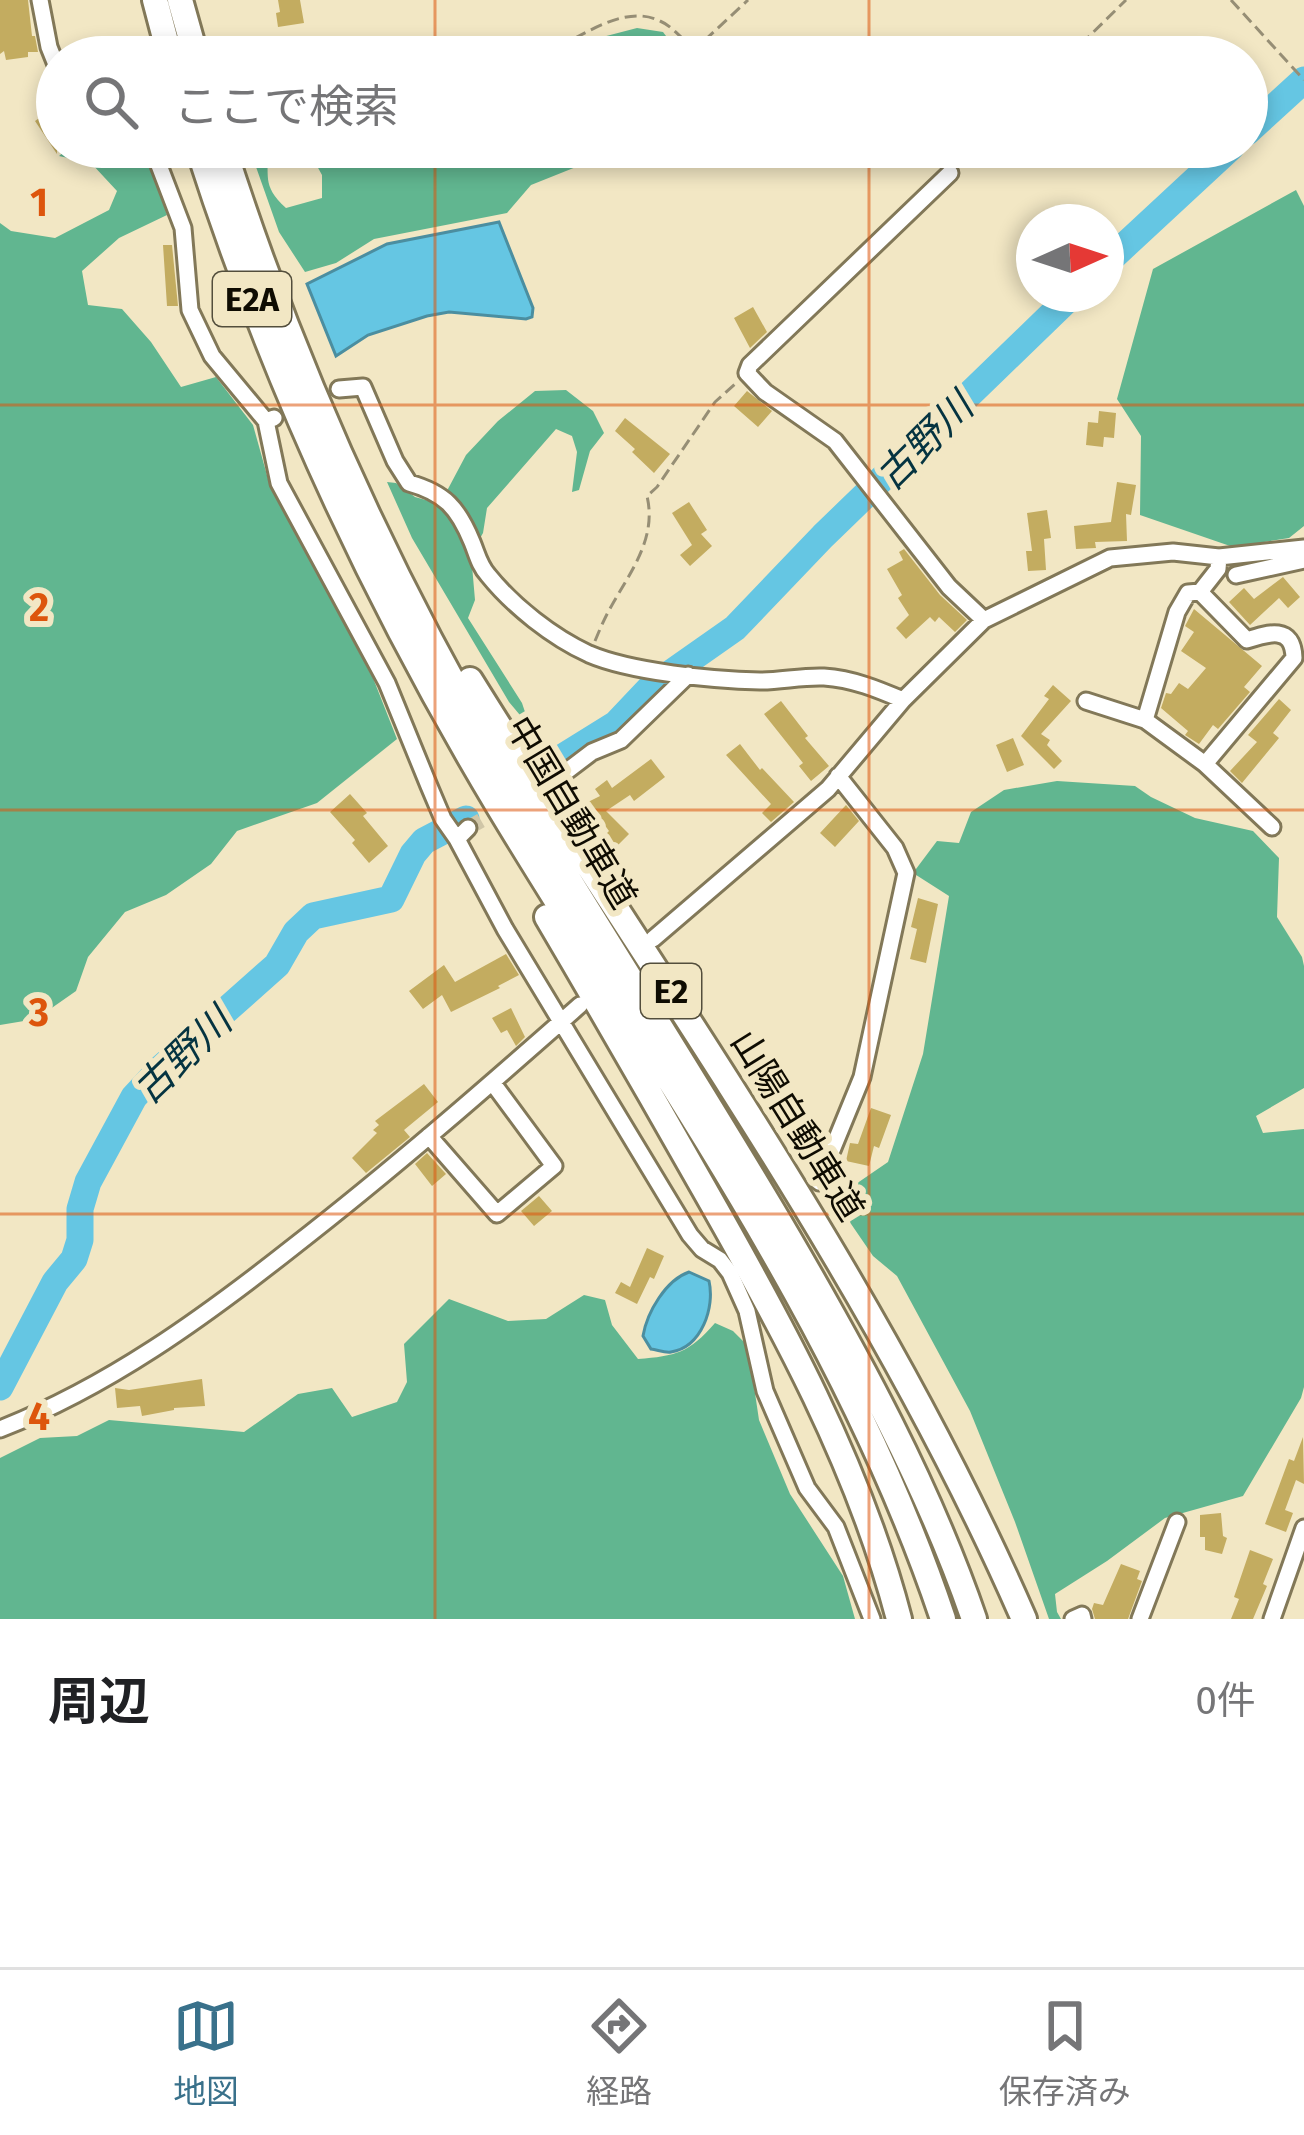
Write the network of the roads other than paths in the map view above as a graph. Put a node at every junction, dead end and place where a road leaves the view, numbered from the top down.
1 (40, 0) edge
2 (154, 0) edge
3 (179, 0) edge
4 (47, 36) edge
5 (164, 36) edge
6 (190, 36) edge
7 (160, 168) edge
8 (205, 168) edge
9 (231, 168) edge
10 (950, 173) road end
11 (307, 370) junction
12 (339, 389) dead end
13 (312, 449) junction
14 (1304, 548) edge
15 (1219, 557) junction
16 (1304, 560) edge
17 (1236, 574) dead end
18 (1200, 592) junction
19 (984, 620) junction
20 (688, 675) junction
21 (903, 700) junction
22 (1085, 701) dead end
23 (1145, 720) junction
24 (1205, 764) junction
25 (563, 773) dead end
26 (838, 776) junction
27 (1272, 827) dead end
28 (653, 939) dead end
29 (580, 1006) dead end
30 (562, 1021) junction
31 (492, 1082) junction
32 (429, 1136) junction
33 (819, 1182) dead end
34 (0, 1430) edge
35 (1177, 1522) dead end
36 (1304, 1528) edge
37 (1300, 1551) edge
38 (872, 1619) edge
39 (898, 1619) edge
40 (943, 1619) edge
41 (974, 1619) edge
42 (1024, 1619) edge
43 (1073, 1619) edge
44 (1083, 1619) edge
45 (1140, 1619) edge
46 (1272, 1619) edge

1 - 4 street
2 - 5 highway
3 - 6 highway
7 - 30 street
8 - 13 highway, 中国自動車道 / E2A
9 - 11 highway, 中国自動車道 / E2A
10 - 19 street
11 - 41 highway, 中国自動車道 / E2A
11 - 42 highway, 山陽自動車道 / E2
12 - 20 street
13 - 39 highway, E2
13 - 40 highway, 中国自動車道 / E2A
14 - 15 street
15 - 18 street
15 - 19 street
16 - 17 street
18 - 23 street
18 - 24 street
19 - 21 street
20 - 21 street
20 - 25 street
21 - 26 street
22 - 23 street
23 - 24 street
24 - 27 street
26 - 28 street
26 - 33 street
29 - 30 street
30 - 31 street
30 - 38 street
31 - 32 street
31 - 32 street
32 - 34 street
35 - 45 street
36 - 37 street
37 - 46 street
43 - 44 street

